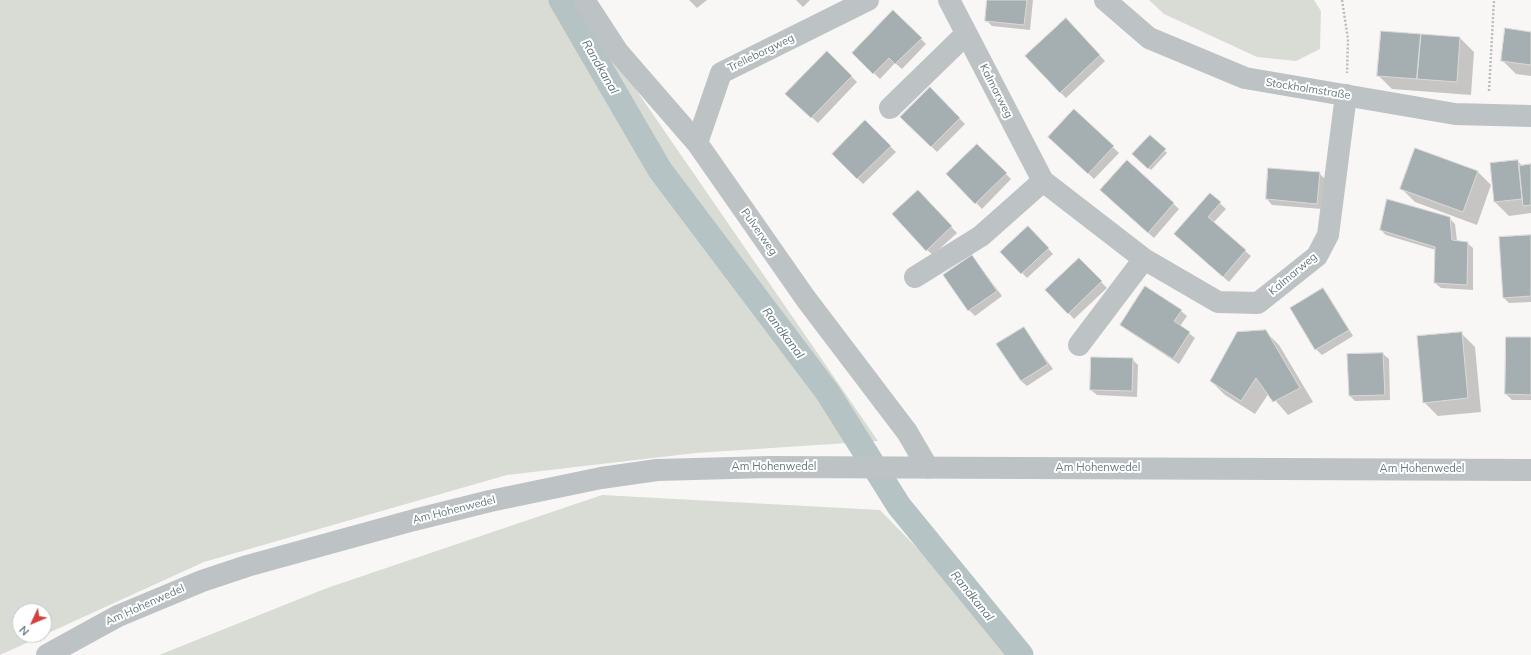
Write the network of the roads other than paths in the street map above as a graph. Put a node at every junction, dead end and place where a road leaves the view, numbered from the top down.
1 (584, 0) edge
2 (868, 0) edge
3 (949, 0) edge
4 (1105, 0) edge
5 (966, 34) junction
6 (1346, 95) junction
7 (890, 108) dead end
8 (1531, 116) edge
9 (697, 143) junction
10 (1043, 181) junction
11 (1144, 259) junction
12 (915, 276) dead end
13 (1079, 345) dead end
14 (928, 468) junction
15 (1531, 470) edge
16 (47, 655) edge

1 - 9 street, Pulverweg
2 - 9 street, Trelleborgweg
3 - 5 street, Kalmarweg
4 - 6 street, Stockholmstraße
5 - 7 street
5 - 10 street, Kalmarweg
6 - 8 street, Stockholmstraße
6 - 11 street, Kalmarweg
9 - 14 street, Pulverweg
10 - 11 street, Kalmarweg
10 - 12 street
11 - 13 street
14 - 15 street, Am Hohenwedel
14 - 16 street, Am Hohenwedel

